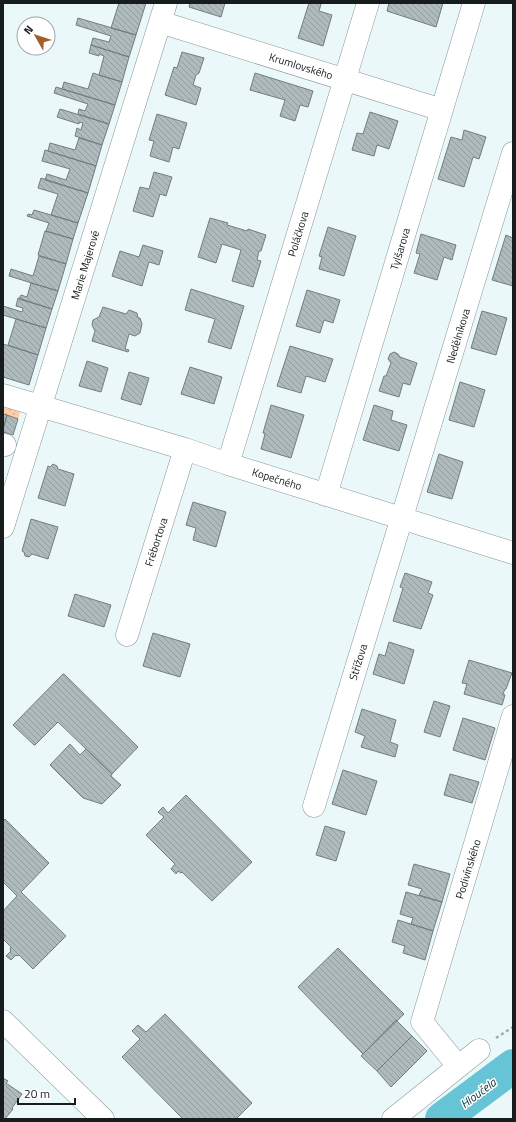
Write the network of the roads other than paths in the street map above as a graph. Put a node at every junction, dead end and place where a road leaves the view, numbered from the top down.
1 (368, 3) edge
2 (474, 3) edge
3 (163, 12) edge
4 (345, 80) junction
5 (442, 110) junction
6 (513, 153) edge
7 (3, 395) edge
8 (41, 405) junction
9 (186, 449) junction
10 (228, 464) junction
11 (326, 495) junction
12 (402, 518) junction
13 (3, 527) edge
14 (513, 552) edge
15 (127, 635) dead end
16 (513, 716) edge
17 (314, 806) dead end
18 (3, 1021) edge
19 (479, 1050) dead end
20 (458, 1066) junction
21 (103, 1119) edge
22 (393, 1119) edge

1 - 4 street, Poláčkova
2 - 5 street, Tylšarova
3 - 4 street, Krumlovského
3 - 8 street, Marie Majerové
4 - 5 street, Krumlovského
4 - 10 street, Poláčkova
5 - 11 street, Tylšarova
6 - 12 street, Nedělníkova
7 - 8 street, Kopečného
8 - 9 street, Kopečného
8 - 13 street, Marie Majerové
9 - 10 street, Kopečného
9 - 15 street, Frébortova
10 - 11 street, Kopečného
11 - 12 street, Kopečného
12 - 14 street, Kopečného
12 - 17 street, Střížova
16 - 20 street, Podivínského
18 - 21 street
19 - 20 street
20 - 22 street

